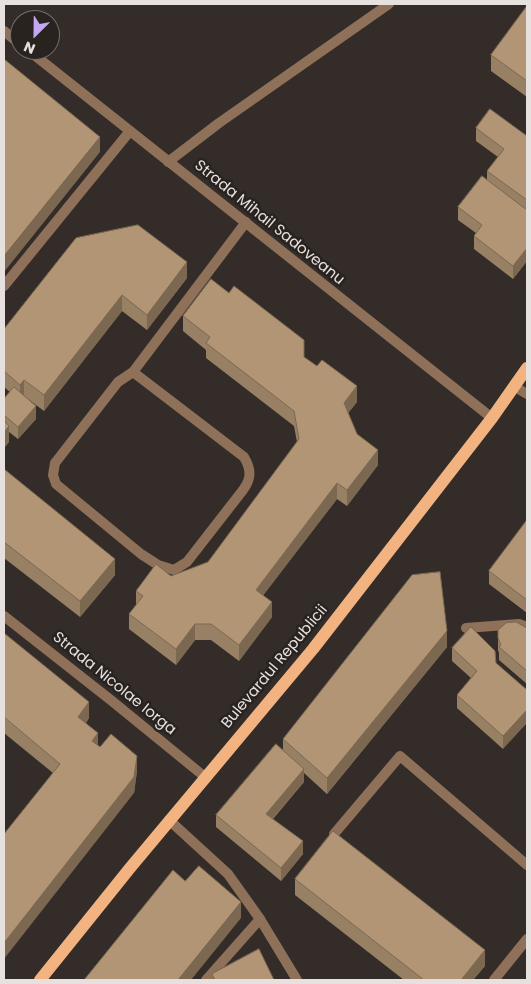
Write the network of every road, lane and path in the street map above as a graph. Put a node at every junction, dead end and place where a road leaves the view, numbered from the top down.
1 (389, 4) edge
2 (41, 60) edge
3 (130, 131) junction
4 (168, 162) junction
5 (246, 222) junction
6 (4, 286) edge
7 (527, 368) edge
8 (133, 372) junction
9 (515, 386) junction
10 (527, 394) edge
11 (492, 418) junction
12 (4, 616) edge
13 (527, 627) edge
14 (466, 628) dead end
15 (205, 777) junction
16 (169, 820) junction
17 (334, 834) edge
18 (527, 865) edge
19 (260, 919) junction
20 (527, 939) edge
21 (40, 980) edge
22 (206, 980) edge
23 (297, 980) edge
24 (496, 980) edge

1 - 4 street
2 - 3 street, Strada Mihail Sadoveanu
3 - 4 street, Strada Mihail Sadoveanu
3 - 6 street
4 - 5 street, Strada Mihail Sadoveanu
5 - 8 street
5 - 11 street, Strada Mihail Sadoveanu
7 - 9 main road, Bulevardul Republicii
8 - 8 street
9 - 10 street
9 - 11 main road, Bulevardul Republicii
11 - 15 main road, Bulevardul Republicii
12 - 15 street, Strada Nicolae Iorga
13 - 14 street
15 - 16 main road, Bulevardul Republicii
16 - 19 street
16 - 21 main road, Bulevardul Republicii
17 - 18 street
19 - 22 street
19 - 23 street
20 - 24 street

